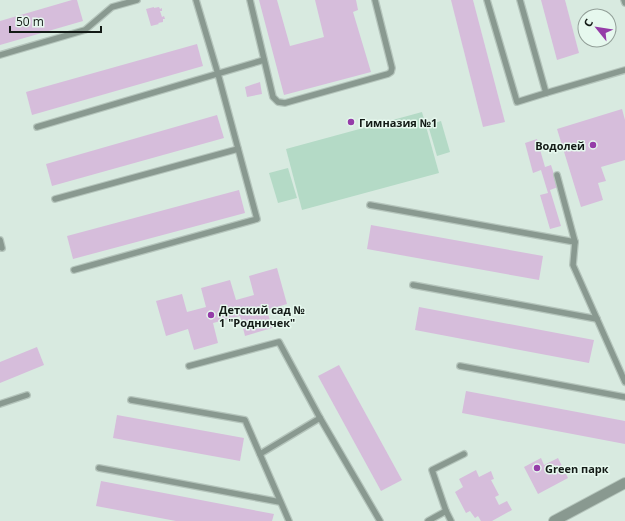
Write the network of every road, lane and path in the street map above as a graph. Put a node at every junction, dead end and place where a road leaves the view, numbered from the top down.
1 (137, 0) edge
2 (196, 0) edge
3 (250, 0) edge
4 (375, 0) edge
5 (487, 0) edge
6 (520, 0) edge
7 (0, 55) edge
8 (264, 60) junction
9 (625, 70) edge
10 (218, 74) junction
11 (546, 93) junction
12 (37, 127) dead end
13 (238, 149) junction
14 (557, 175) dead end
15 (55, 199) dead end
16 (370, 205) dead end
17 (0, 240) edge
18 (575, 242) junction
19 (2, 248) dead end
20 (74, 270) dead end
21 (413, 284) dead end
22 (597, 319) junction
23 (189, 366) dead end
24 (460, 366) dead end
25 (625, 382) edge
26 (27, 395) dead end
27 (625, 397) edge
28 (132, 400) dead end
29 (0, 404) edge
30 (320, 418) junction
31 (260, 454) junction
32 (464, 454) dead end
33 (99, 468) dead end
34 (625, 483) edge
35 (280, 502) junction
36 (446, 511) junction
37 (289, 521) edge
38 (380, 521) edge
39 (428, 521) edge
40 (451, 521) edge
41 (554, 521) edge

1 - 7 lane
2 - 10 lane
3 - 8 lane
4 - 8 lane
5 - 11 lane
6 - 11 lane
8 - 10 lane
9 - 11 lane
10 - 12 lane
10 - 13 lane
13 - 15 lane
13 - 20 lane
14 - 18 lane
16 - 18 lane
17 - 19 lane
18 - 22 lane
21 - 22 lane
22 - 25 lane
23 - 30 lane
24 - 27 lane
26 - 29 lane
28 - 31 lane
30 - 31 lane
30 - 38 lane
31 - 35 lane
32 - 36 lane
33 - 35 lane
34 - 41 street
35 - 37 lane
36 - 39 lane
36 - 40 lane

